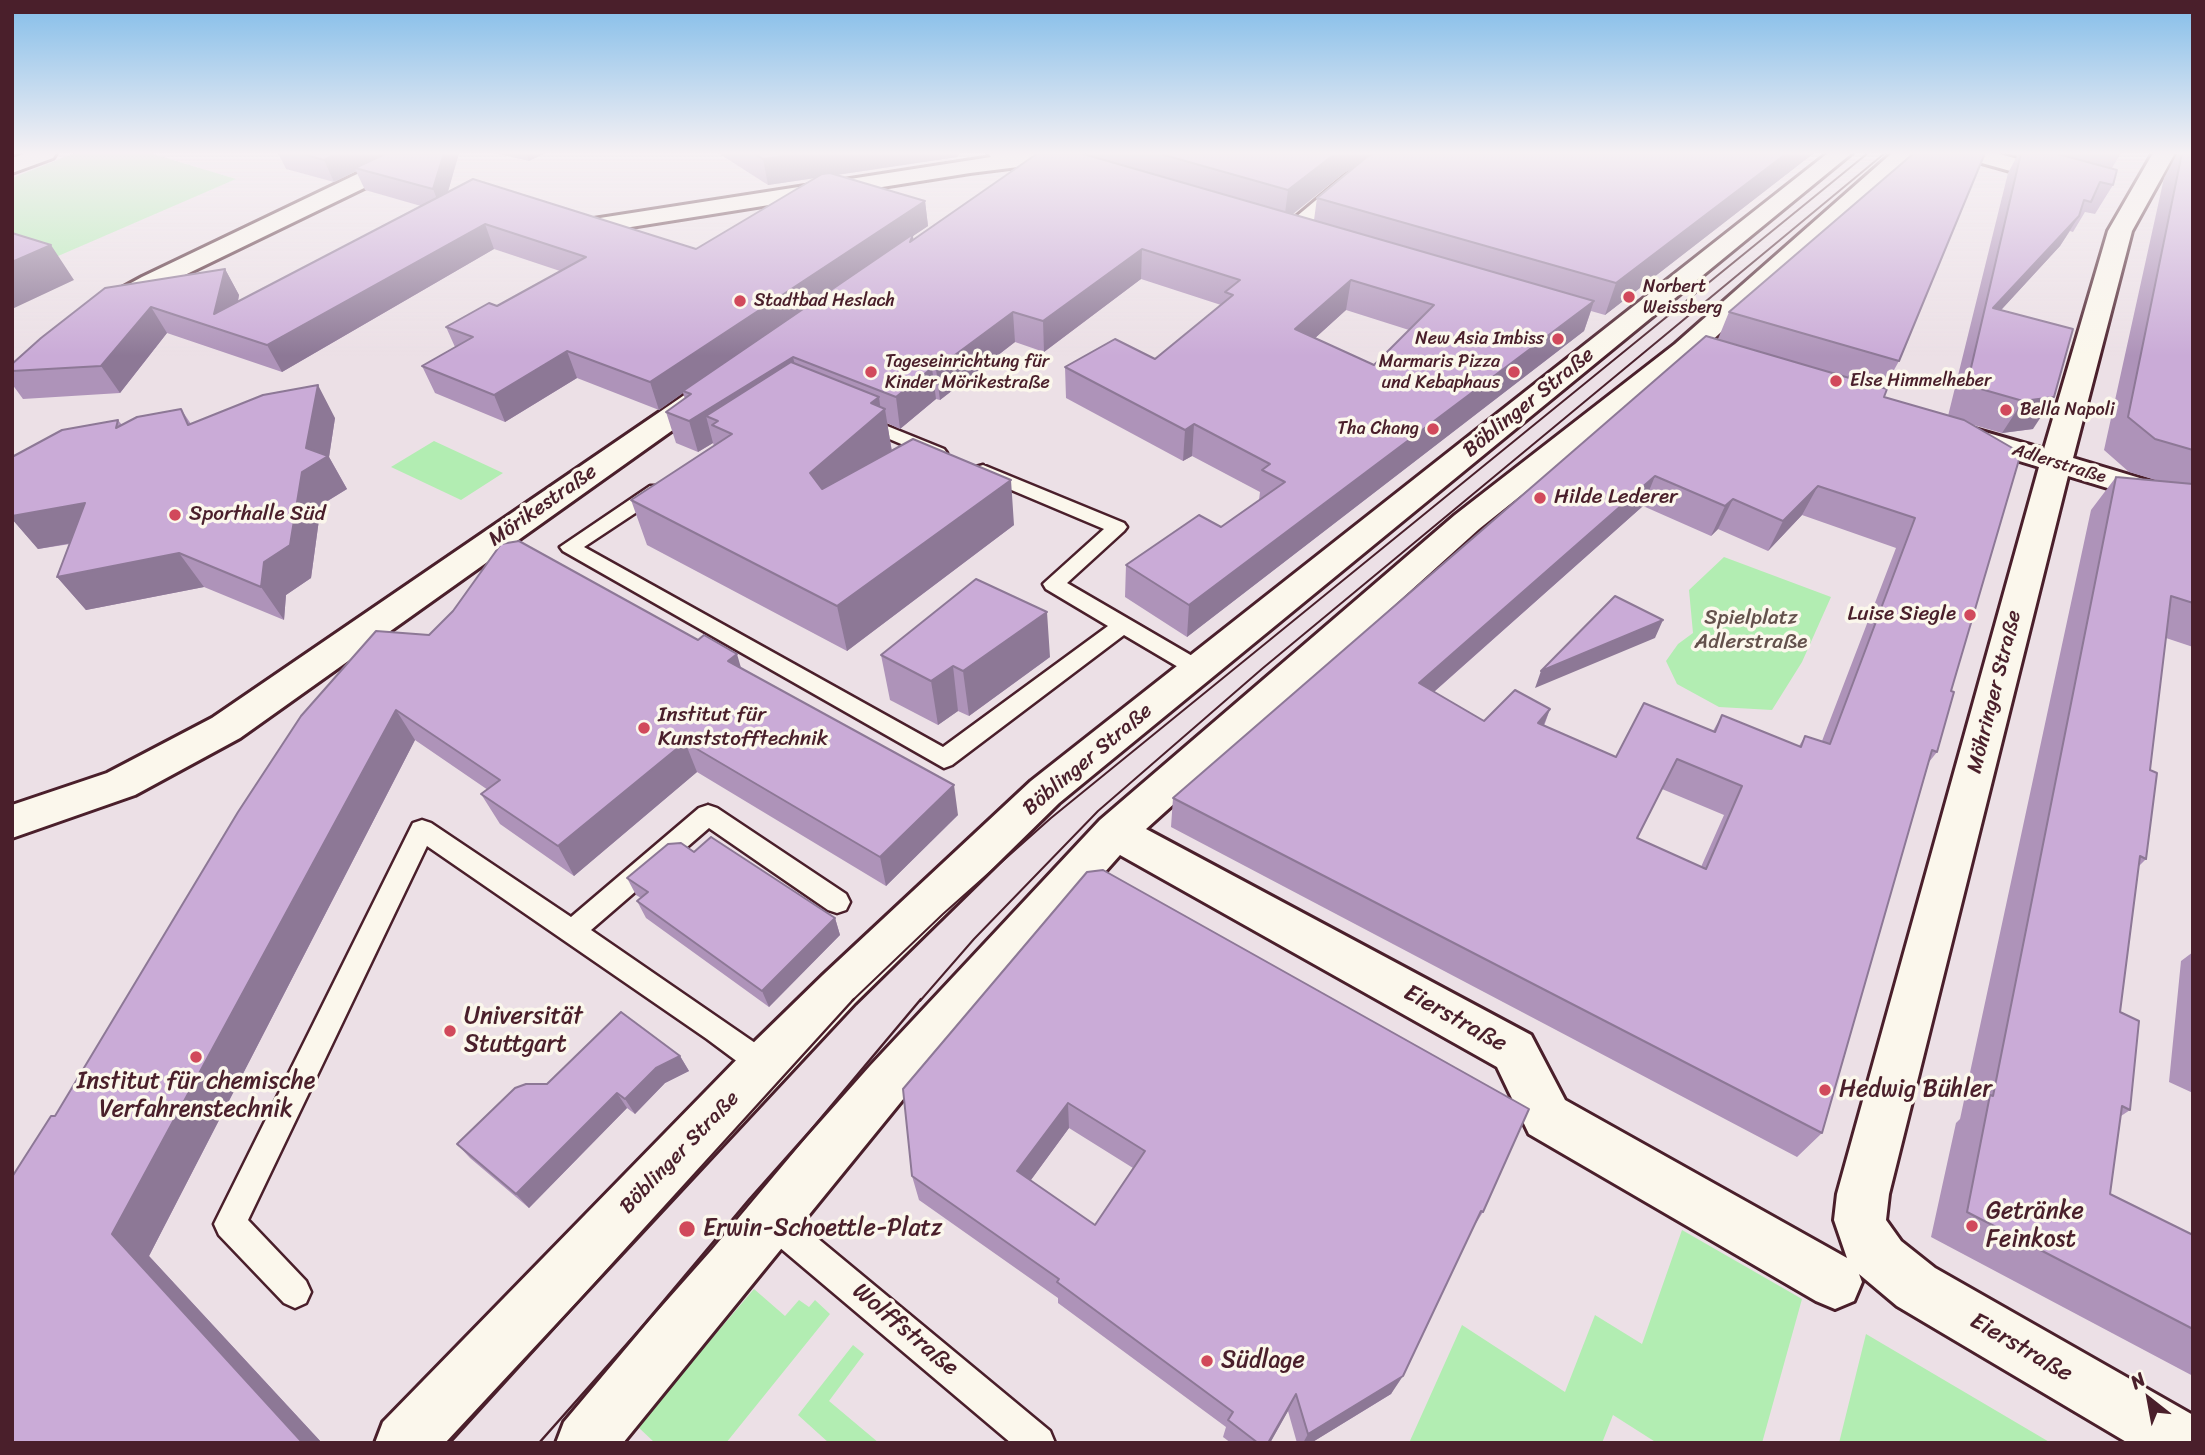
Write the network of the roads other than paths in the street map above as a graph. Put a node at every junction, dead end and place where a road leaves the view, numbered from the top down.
1 (277, 221) edge
2 (625, 221) edge
3 (1304, 221) edge
4 (1750, 221) edge
5 (1835, 221) edge
6 (2121, 221) edge
7 (1264, 225) edge
8 (587, 227) edge
9 (1290, 232) junction
10 (1316, 240) edge
11 (90, 318) edge
12 (732, 375) edge
13 (837, 411) edge
14 (1946, 429) edge
15 (2058, 464) junction
16 (673, 479) edge
17 (2193, 504) edge
18 (1123, 625) junction
19 (1198, 669) junction
20 (12, 822) edge
21 (1115, 832) junction
22 (837, 902) dead end
23 (571, 932) junction
24 (764, 1065) junction
25 (770, 1219) junction
26 (1850, 1261) junction
27 (295, 1292) dead end
28 (404, 1443) edge
29 (585, 1443) edge
30 (1038, 1443) edge
31 (2185, 1443) edge

1 - 11 street
2 - 8 street
3 - 9 street
4 - 19 street, Böblinger Straße
5 - 21 street
6 - 15 street, Möhringer Straße
7 - 9 street
9 - 10 street
12 - 20 street, Mörikestraße
13 - 18 lane
14 - 15 street, Adlerstraße
15 - 17 street, Adlerstraße
15 - 26 street, Möhringer Straße
16 - 18 lane
18 - 19 lane
19 - 24 street, Böblinger Straße
21 - 25 street
21 - 26 street, Eierstraße
22 - 23 lane
23 - 24 lane
23 - 27 lane
24 - 28 street, Böblinger Straße
25 - 29 street
25 - 30 lane, Wolffstraße
26 - 31 street, Eierstraße

